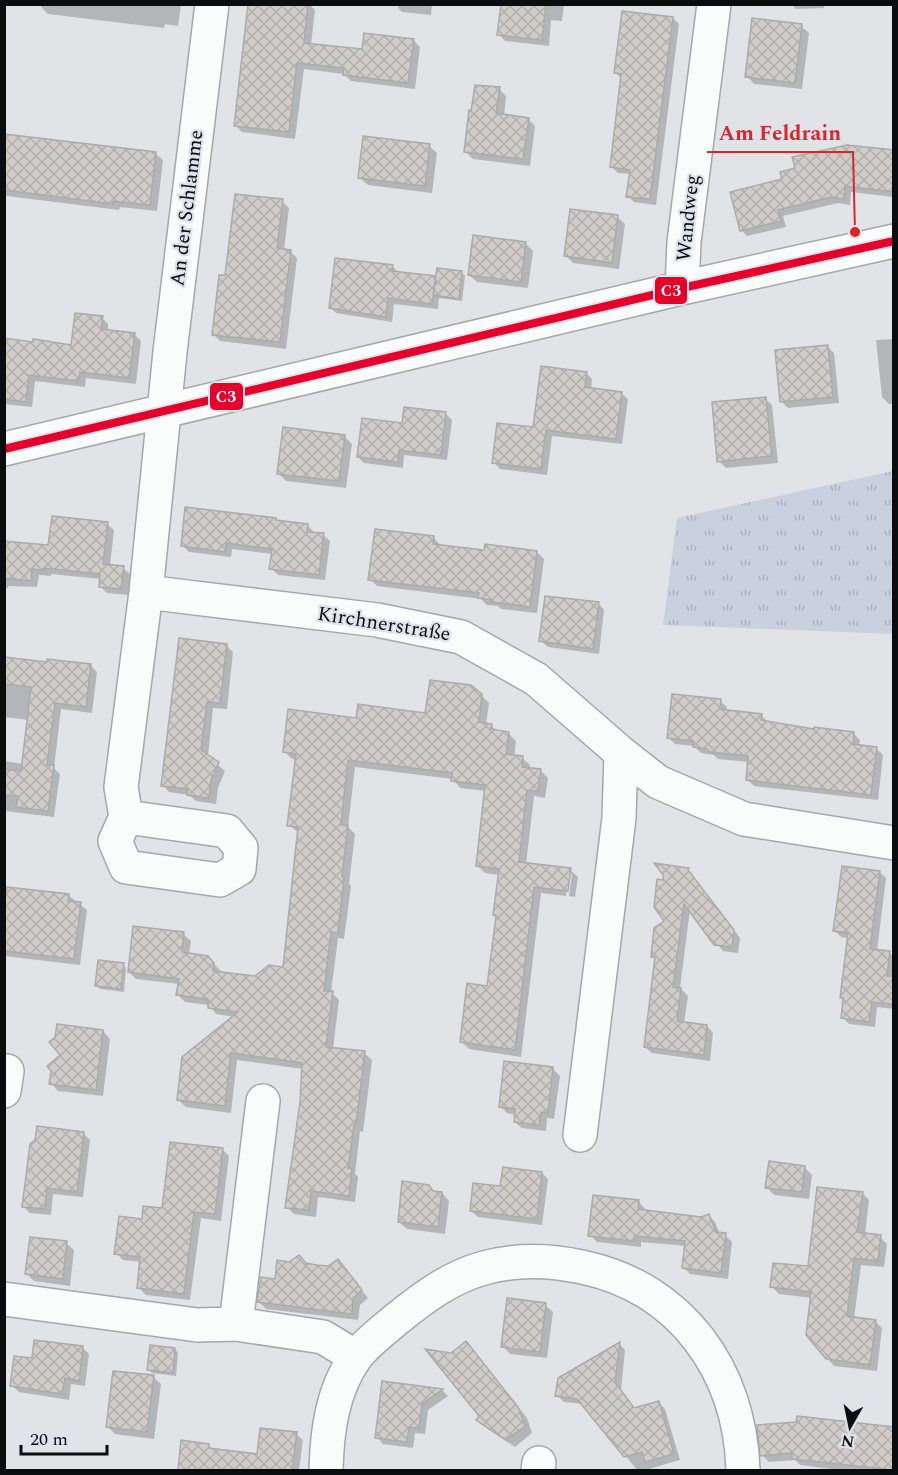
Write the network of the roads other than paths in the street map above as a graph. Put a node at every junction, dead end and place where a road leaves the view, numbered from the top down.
1 (212, 4) edge
2 (714, 4) edge
3 (894, 241) edge
4 (682, 288) junction
5 (164, 411) junction
6 (4, 449) edge
7 (146, 592) junction
8 (621, 753) junction
9 (126, 817) dead end
10 (894, 843) edge
11 (263, 1101) dead end
12 (579, 1135) dead end
13 (4, 1299) edge
14 (236, 1324) junction
15 (356, 1357) junction
16 (326, 1470) edge
17 (743, 1470) edge

1 - 5 street, An der Schlamme
2 - 4 street, Wandweg
3 - 4 street
4 - 5 street
5 - 6 street
5 - 7 street
7 - 8 street, Kirchnerstraße
7 - 9 street
8 - 10 street, Kirchnerstraße
8 - 12 street
11 - 14 street
13 - 14 street
14 - 15 street
15 - 16 street
15 - 17 street

